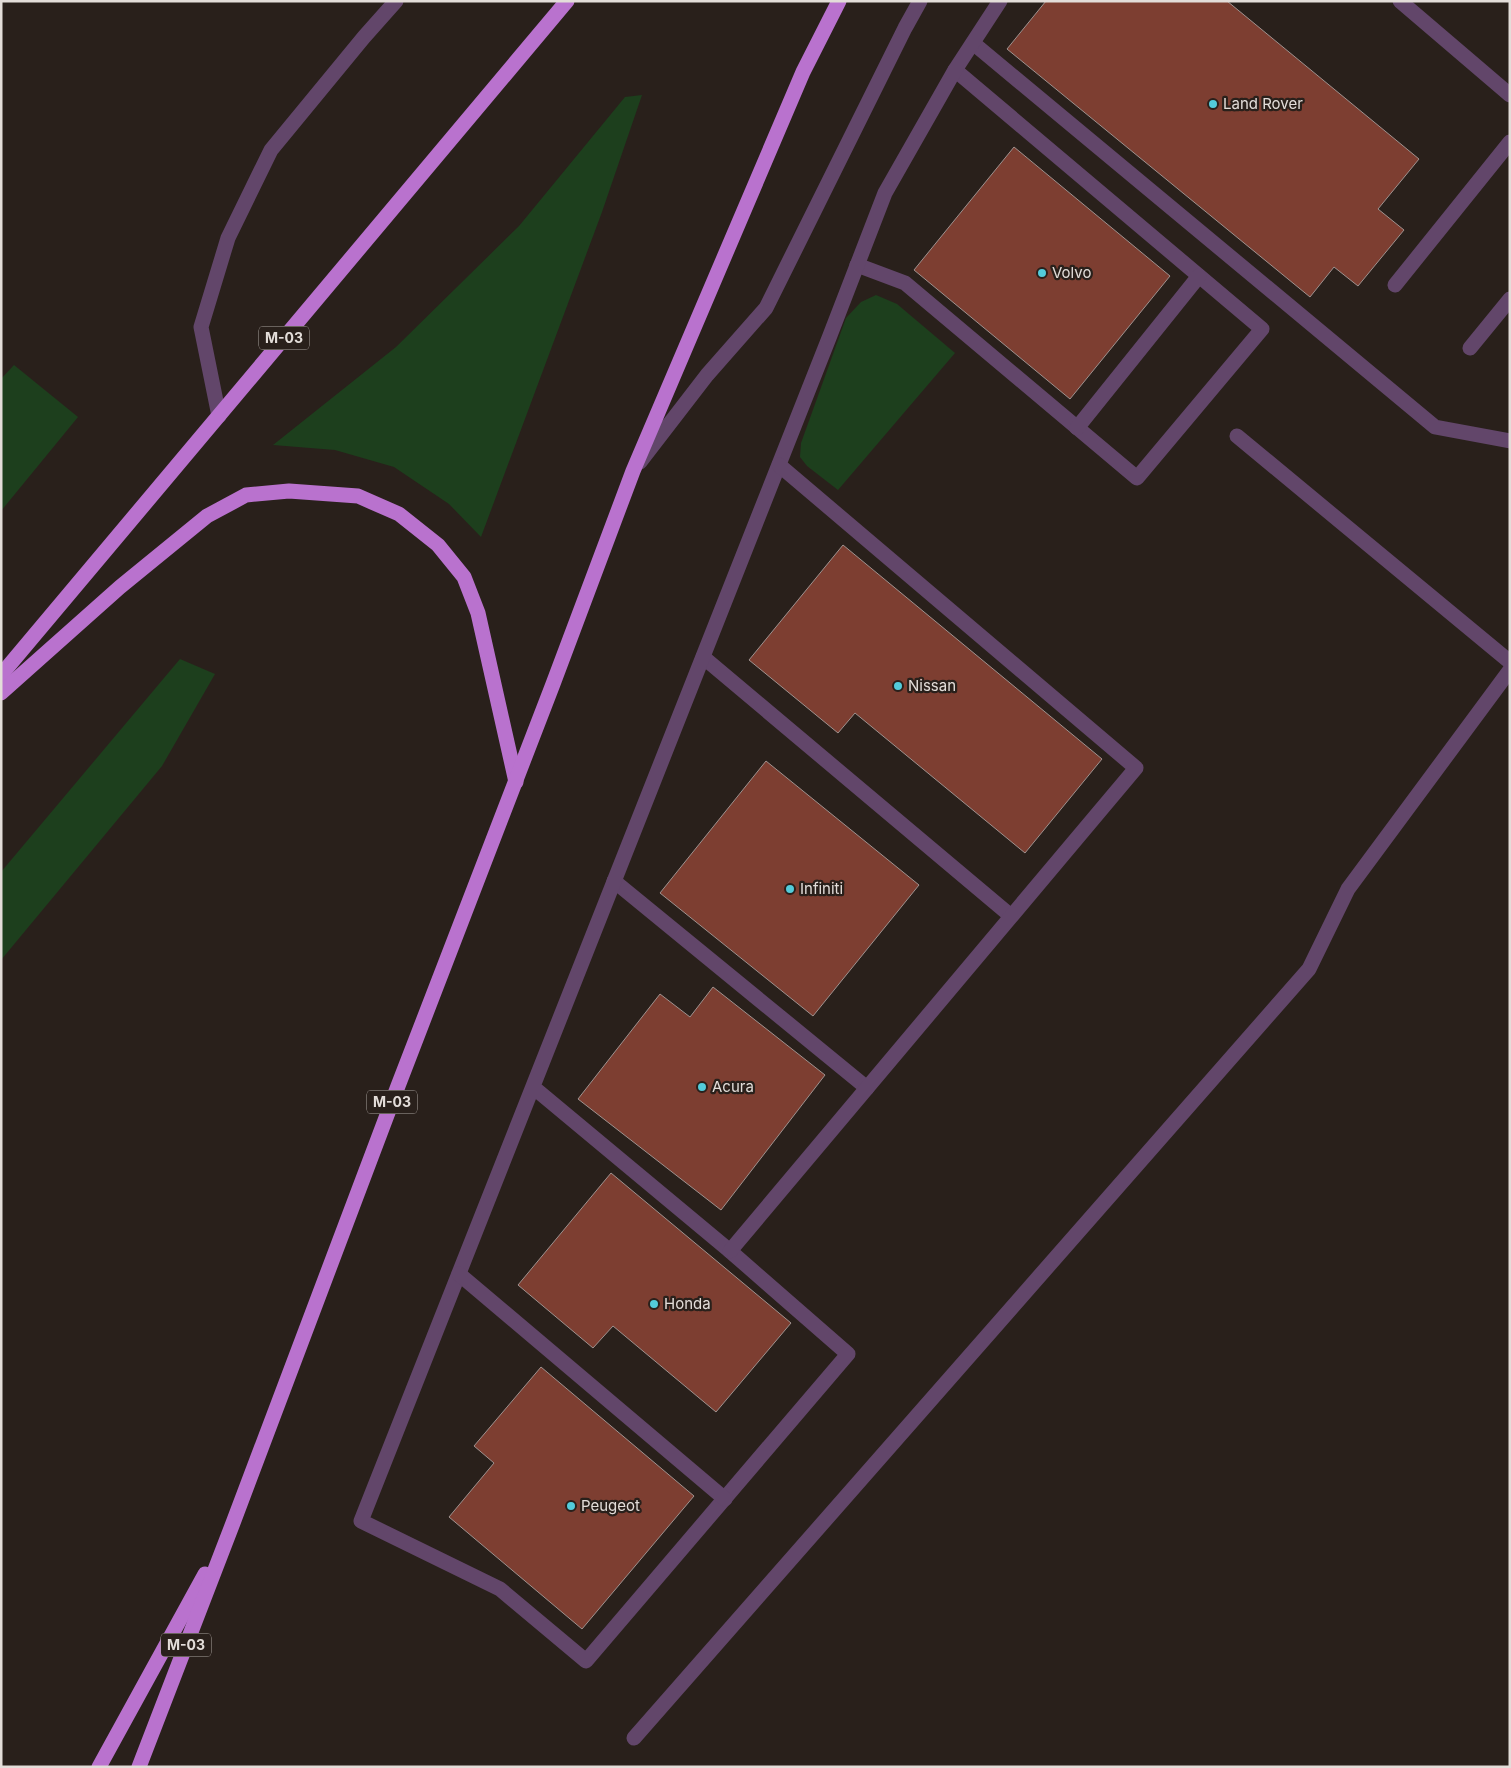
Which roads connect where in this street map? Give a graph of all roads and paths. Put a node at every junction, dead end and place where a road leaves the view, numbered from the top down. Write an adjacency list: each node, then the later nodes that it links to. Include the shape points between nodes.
1 (396, 1): 16 (lane, via 271,150 228,238 201,327)
2 (567, 1): 16 (highway, М-03)
3 (839, 1): 21 (highway, М-03, via 803,72)
4 (920, 1): 21 (lane, via 766,308 707,375)
5 (1000, 1): 7 (lane)
6 (1400, 1): 9 (lane)
7 (973, 43): 8 (lane); 19 (lane, via 1435,427)
8 (955, 70): 11 (lane, via 885,194); 12 (lane)
9 (1510, 95)
10 (1510, 142): 13 (lane)
11 (857, 265): 17 (lane, via 905,283); 20 (lane)
12 (1200, 276): 17 (lane); 17 (lane, via 1262,329 1137,478)
13 (1395, 285)
14 (1510, 299): 15 (lane)
15 (1470, 348)
16 (219, 416): 25 (highway, М-03)
17 (1078, 428)
18 (1237, 436): 23 (lane)
19 (1510, 441)
20 (779, 465): 22 (lane); 29 (lane, via 1136,768)
21 (633, 471): 27 (highway, М-03)
22 (703, 656): 28 (lane); 29 (lane)
23 (1510, 662)
24 (1510, 670): 36 (lane, via 1348,889 1309,968)
25 (1, 675)
26 (1, 693): 27 (highway, via 206,516 246,495 289,491 358,496 398,514 438,545 464,577 478,613)
27 (516, 782): 35 (highway, М-03, via 401,1076)
28 (614, 881): 30 (lane); 31 (lane)
29 (1011, 916): 31 (lane)
30 (533, 1087): 32 (lane); 33 (lane)
31 (867, 1088): 32 (lane)
32 (730, 1251): 34 (lane, via 848,1354)
33 (459, 1274): 34 (lane); 34 (lane, via 362,1521 500,1589 586,1661)
34 (725, 1499)
35 (233, 1523): 37 (highway); 38 (highway, М-03)
36 (634, 1738)
37 (99, 1767)
38 (139, 1767)

